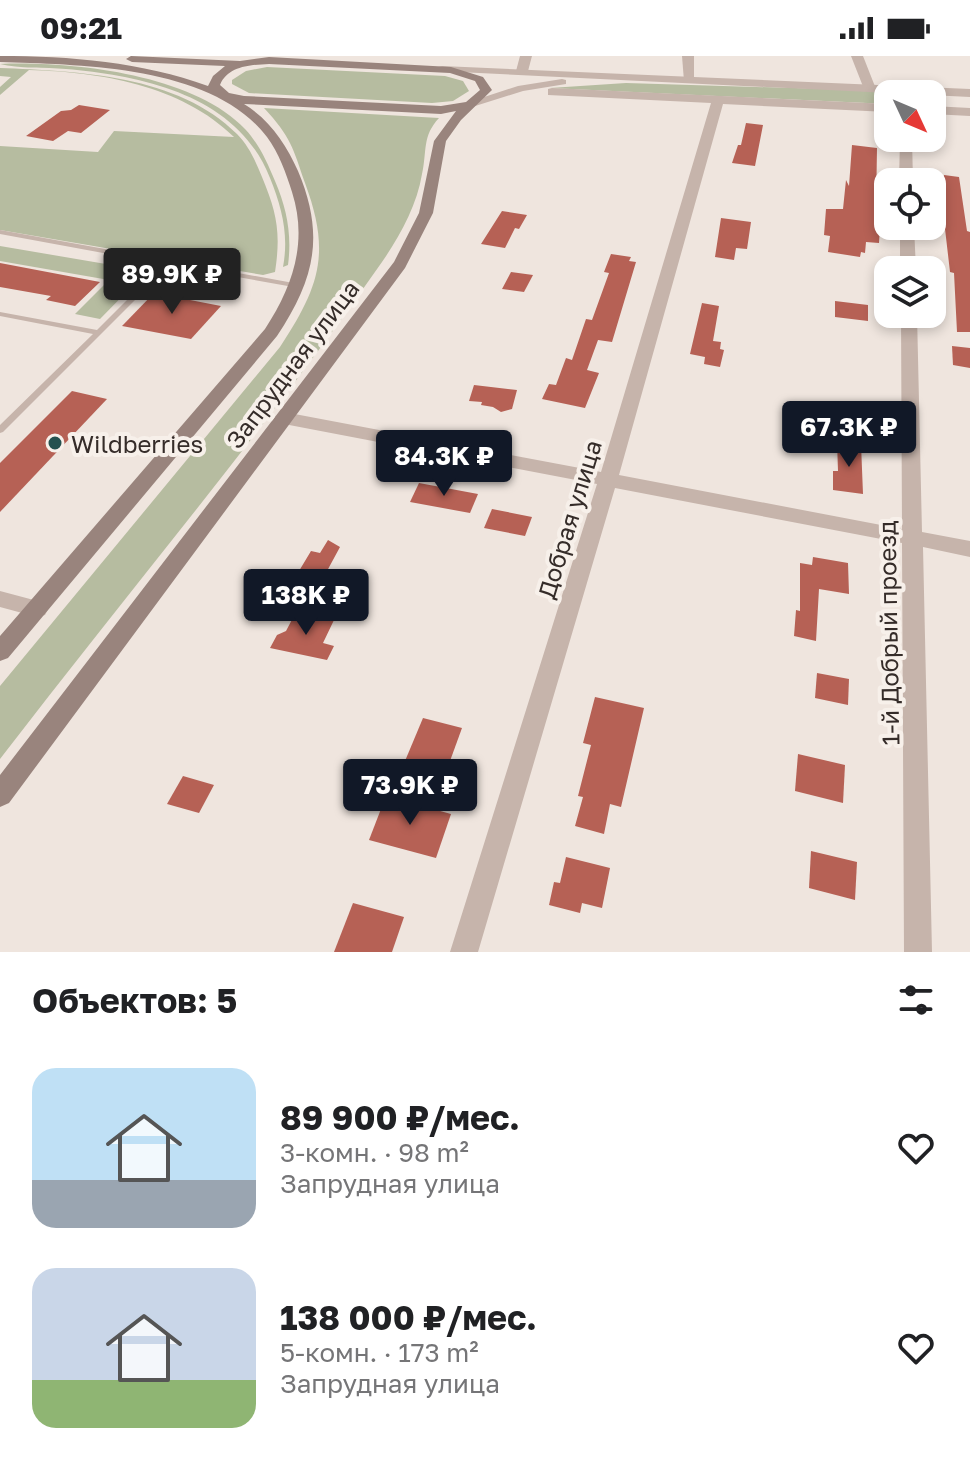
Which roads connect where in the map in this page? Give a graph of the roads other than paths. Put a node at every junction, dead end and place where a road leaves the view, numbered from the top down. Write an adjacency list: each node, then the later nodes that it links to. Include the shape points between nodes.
1 (526, 56): 9 (street)
2 (688, 56): 10 (street)
3 (857, 56): 11 (street)
4 (272, 58): 7 (main road); 8 (main road)
5 (0, 59): 6 (main road)
6 (32, 60): 7 (main road); 16 (main road, via 135,70)
7 (244, 64): 16 (main road, via 216,78 214,86)
8 (442, 69): 9 (street); 18 (main road, via 482,81 485,93)
9 (522, 71): 10 (street)
10 (690, 81): 11 (street); 18 (street, via 586,80 530,87)
11 (870, 89): 12 (street)
12 (874, 89)
13 (552, 92): 17 (street)
14 (946, 93): 15 (street)
15 (970, 93)
16 (222, 94): 18 (main road, via 244,100 426,110); 24 (main road, Запрудная улица, via 271,134 302,199 309,243)
17 (718, 100): 19 (street); 30 (street, Добрая улица)
18 (472, 103): 28 (main road, Запрудная улица, via 439,137 426,213 411,246)
19 (874, 107)
20 (946, 111): 21 (street)
21 (970, 112)
22 (0, 232): 23 (lane)
23 (168, 263): 24 (lane); 27 (lane)
24 (299, 286): 34 (main road, Запрудная улица, via 260,345)
25 (0, 314): 27 (lane)
26 (909, 328): 31 (street, 1-й Добрый проезд)
27 (99, 333): 29 (lane)
28 (284, 418): 30 (street); 36 (main road, Запрудная улица)
29 (0, 430)
30 (608, 480): 31 (street); 37 (street, Добрая улица)
31 (912, 538): 32 (street); 38 (street, 1-й Добрый проезд)
32 (970, 549)
33 (0, 599): 34 (street)
34 (37, 609): 35 (main road, Запрудная улица)
35 (0, 652)
36 (0, 795)
37 (464, 952)
38 (918, 952)

